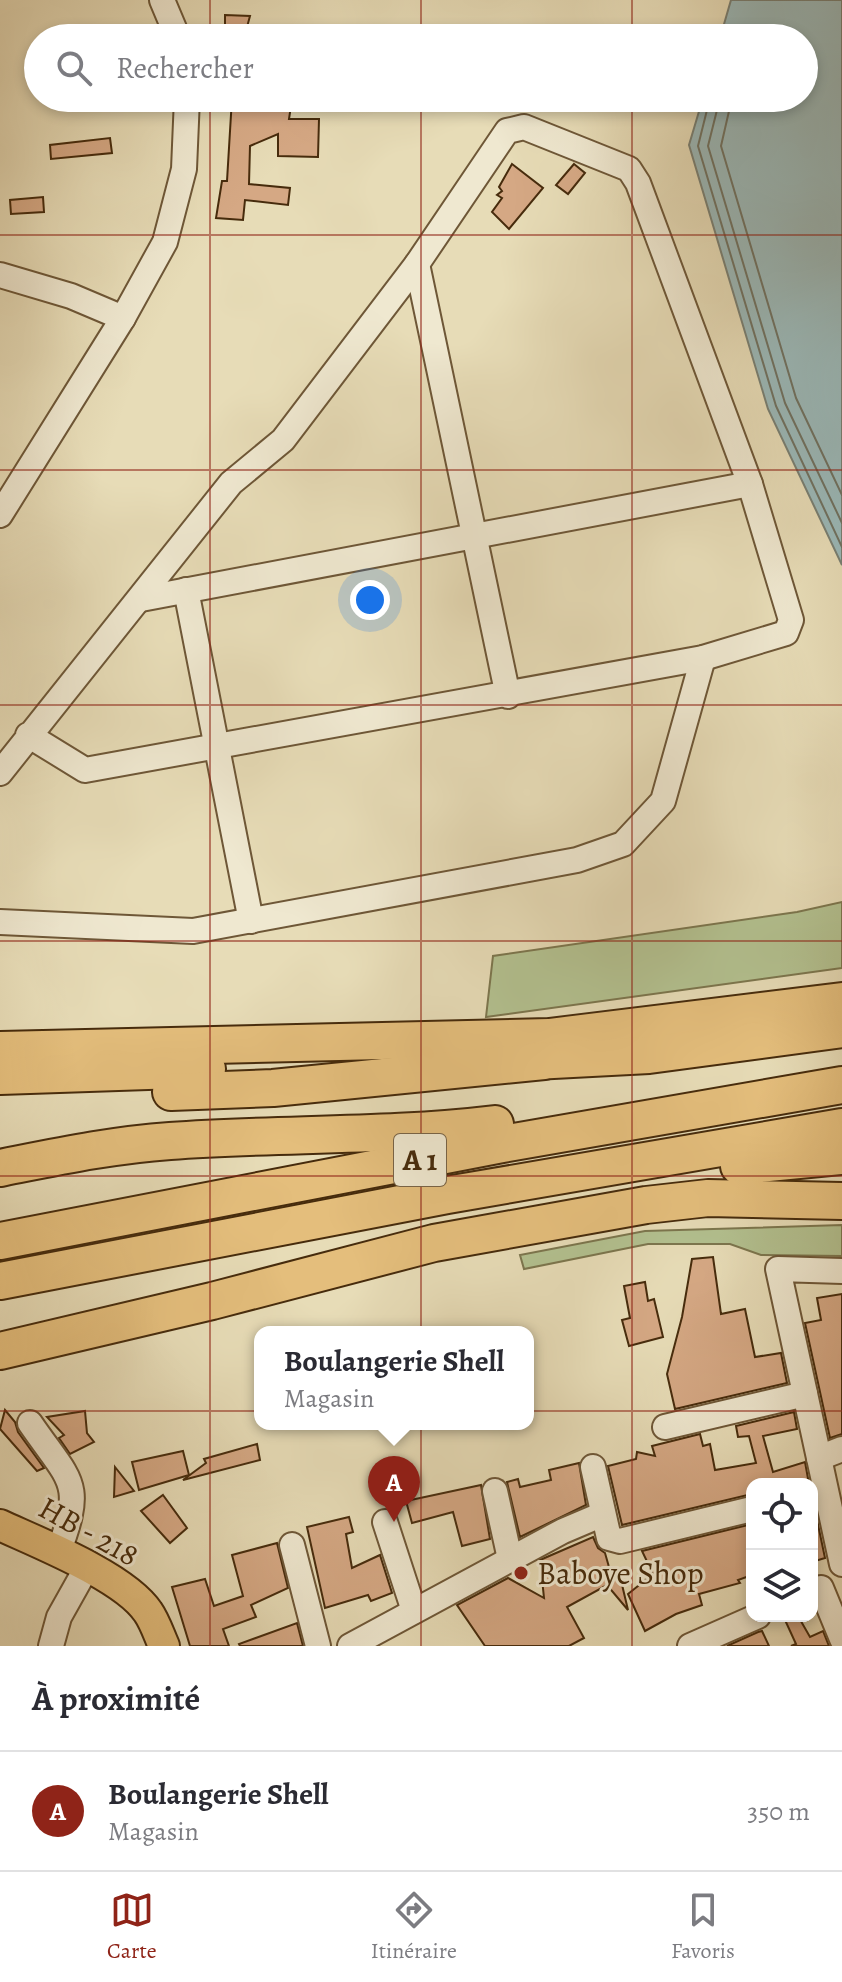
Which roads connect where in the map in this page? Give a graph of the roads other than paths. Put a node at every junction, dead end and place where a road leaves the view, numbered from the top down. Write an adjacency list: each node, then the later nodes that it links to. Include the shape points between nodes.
1 (162, 0): 2 (street)
2 (172, 24)
3 (186, 112): 6 (street, via 177,206 165,242)
4 (417, 264): 7 (street, via 507,131 515,127 629,169); 9 (street); 11 (street, via 283,440 231,483)
5 (0, 275): 6 (street)
6 (123, 318): 8 (street)
7 (750, 484): 9 (street); 12 (street, via 790,628)
8 (2, 507)
9 (474, 536): 10 (street); 13 (street)
10 (186, 590): 11 (street); 15 (street)
11 (141, 599): 14 (street)
12 (703, 658): 13 (street); 17 (street, via 663,801 623,844 577,860)
13 (508, 696): 15 (street)
14 (28, 735): 15 (street, via 85,770); 16 (street)
15 (217, 746): 17 (street)
16 (0, 773)
17 (251, 921): 18 (street, via 193,931)
18 (0, 922)
19 (842, 1001): 21 (highway)
20 (842, 1029): 21 (highway, via 649,1055)
21 (547, 1049): 22 (highway, via 273,1088); 22 (highway, via 134,1025)
22 (4, 1063)
23 (842, 1085): 26 (highway, via 473,1127 156,1142); 29 (highway, A 1)
24 (842, 1127): 27 (highway, A 1)
25 (842, 1156): 27 (highway)
26 (0, 1168)
27 (447, 1195): 31 (highway, A 1)
28 (842, 1201): 32 (highway, via 708,1198 646,1205 434,1243)
29 (0, 1241)
30 (842, 1271): 33 (street, via 778,1269)
31 (0, 1281)
32 (3, 1350)
33 (805, 1394): 35 (street); 36 (street)
34 (30, 1423): 45 (street, via 75,1495)
35 (665, 1427)
36 (831, 1454): 39 (street)
37 (593, 1467): 41 (street)
38 (495, 1491): 46 (street)
39 (819, 1492): 47 (street)
40 (746, 1510): 41 (street, via 620,1541 609,1538)
41 (603, 1514): 46 (street)
42 (385, 1522): 50 (street)
43 (1, 1526): 45 (main road, HB - 218)
44 (292, 1545): 55 (street)
45 (58, 1553): 48 (main road, HB - 218)
46 (510, 1559): 50 (street)
47 (842, 1564)
48 (87, 1567): 53 (street, via 59,1617); 54 (main road, HB - 218, via 136,1598)
49 (825, 1586): 52 (street)
50 (414, 1611): 56 (street)
51 (746, 1621): 57 (street)
52 (842, 1639)
53 (51, 1646)
54 (164, 1646)
55 (318, 1646)
56 (350, 1646)
57 (690, 1646)

